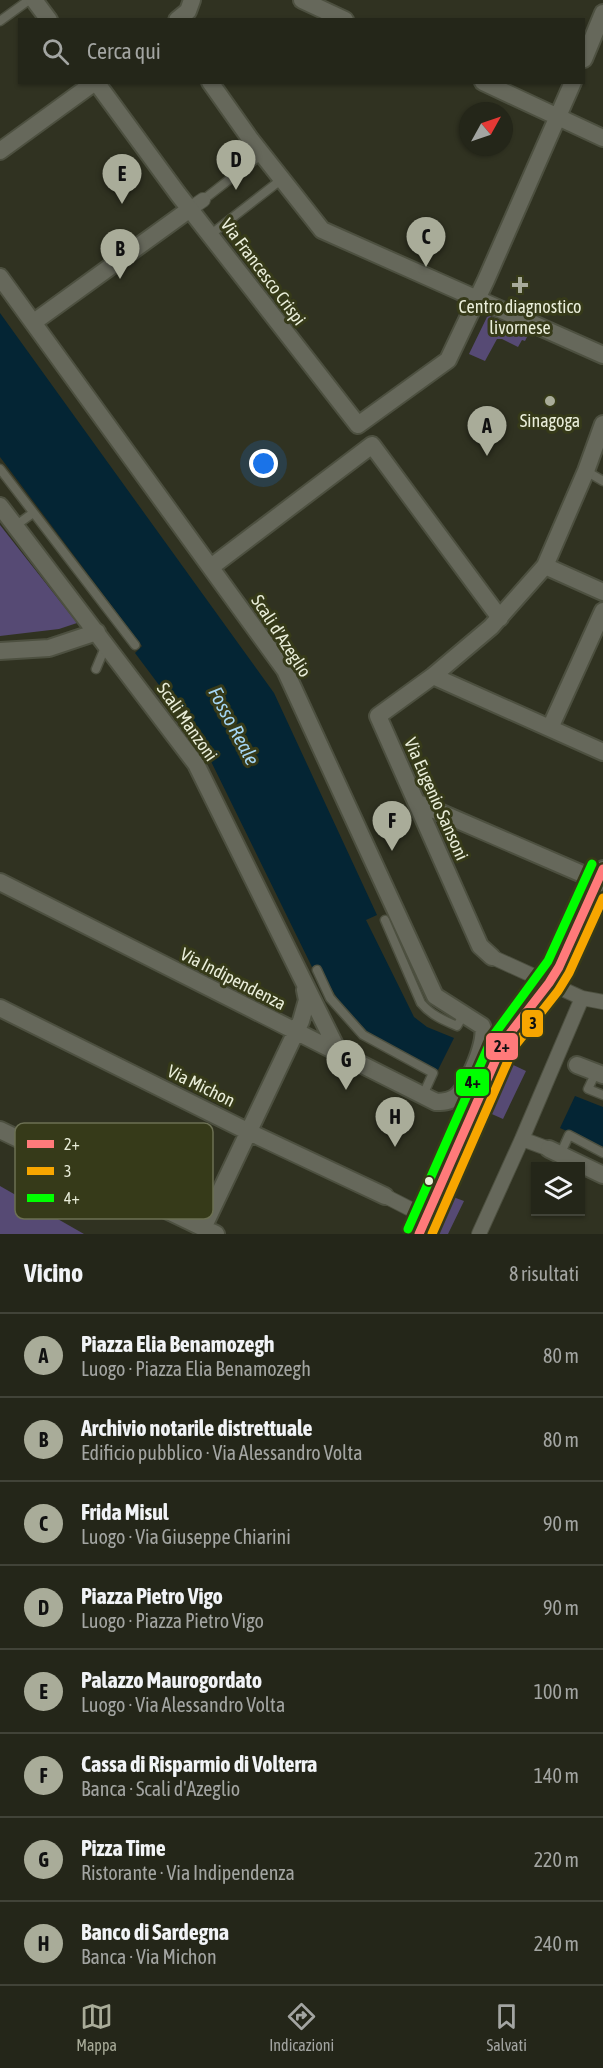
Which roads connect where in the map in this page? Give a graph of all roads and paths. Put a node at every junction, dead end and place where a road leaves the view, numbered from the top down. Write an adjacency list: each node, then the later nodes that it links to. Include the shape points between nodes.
1 (29, 0): 9 (lane)
2 (34, 0): 6 (street)
3 (192, 0): 7 (street, via 188,11)
4 (302, 0): 8 (street)
5 (603, 14): 10 (street)
6 (48, 18)
7 (179, 18)
8 (341, 18)
9 (0, 21)
10 (585, 57)
11 (92, 84): 18 (street)
12 (97, 84): 21 (street, Via Francesco Crispi)
13 (211, 84): 19 (street)
14 (487, 84): 16 (street)
15 (572, 84): 16 (street)
16 (558, 117): 17 (street); 24 (street)
17 (603, 138)
18 (0, 151)
19 (262, 154): 20 (street); 21 (lane)
20 (282, 179): 22 (lane); 24 (street, via 322,230)
21 (197, 205): 22 (street, Via Francesco Crispi); 25 (street)
22 (210, 235): 24 (street, Via Francesco Crispi, via 358,425 448,360)
23 (0, 277): 25 (street, Scali d'Azeglio)
24 (477, 299): 26 (street)
25 (34, 322): 35 (street, Scali d'Azeglio)
26 (603, 355)
27 (603, 424): 29 (street)
28 (0, 469): 32 (lane)
29 (586, 471): 30 (lane); 34 (street)
30 (603, 481)
31 (0, 506): 33 (street, Scali Manzoni)
32 (33, 513): 33 (lane); 40 (lane)
33 (15, 526): 39 (street, Scali Manzoni)
34 (545, 566): 36 (street); 38 (street)
35 (211, 567): 38 (street, via 372,445); 58 (street, Scali d'Azeglio, via 285,670 435,996)
36 (603, 592)
37 (603, 611): 44 (street)
38 (495, 622): 43 (street)
39 (102, 638): 41 (street, via 49,648); 42 (lane); 54 (street, Scali Manzoni, via 196,764)
40 (135, 645)
41 (0, 651)
42 (96, 669)
43 (433, 676): 44 (street); 46 (street, Via Eugenio Sansoni, via 378,716)
44 (549, 728): 45 (street)
45 (603, 752)
46 (416, 802): 48 (street); 51 (street, Via Eugenio Sansoni, via 480,946)
47 (603, 868): 53 (street)
48 (580, 873)
49 (0, 882): 59 (street, Via Indipendenza)
50 (386, 920): 58 (lane, via 426,1009 457,1026)
51 (492, 957): 53 (street)
52 (317, 970): 65 (lane, via 330,998 363,1035 433,1073)
53 (549, 983): 55 (street); 75 (street, via 509,1033)
54 (304, 985): 59 (street, Scali Manzoni, via 307,1000); 60 (street, Scali Manzoni)
55 (582, 998): 56 (street); 61 (street)
56 (603, 1002)
57 (0, 1008): 68 (street, Via Michon)
58 (464, 1014): 64 (street, Scali d'Azeglio, via 482,1026 483,1042)
59 (295, 1032): 60 (street, Via Indipendenza); 68 (street, Scali Manzoni)
60 (339, 1053): 65 (street, Via Indipendenza)
61 (557, 1056): 62 (street); 70 (street)
62 (577, 1065): 63 (street)
63 (600, 1074): 66 (lane, via 588,1089)
64 (457, 1094): 65 (street, Via Indipendenza, via 436,1102)
65 (423, 1095)
66 (603, 1095)
67 (0, 1130): 69 (street)
68 (247, 1131): 74 (street, Via Michon); 77 (street, Scali Manzoni)
69 (15, 1137)
70 (522, 1139): 71 (street); 79 (street)
71 (554, 1152): 72 (lane, via 569,1135); 73 (street)
72 (603, 1153)
73 (603, 1175)
74 (385, 1196): 75 (street)
75 (426, 1217): 78 (street)
76 (181, 1219): 77 (street)
77 (208, 1232)
78 (419, 1234)
79 (479, 1234)

